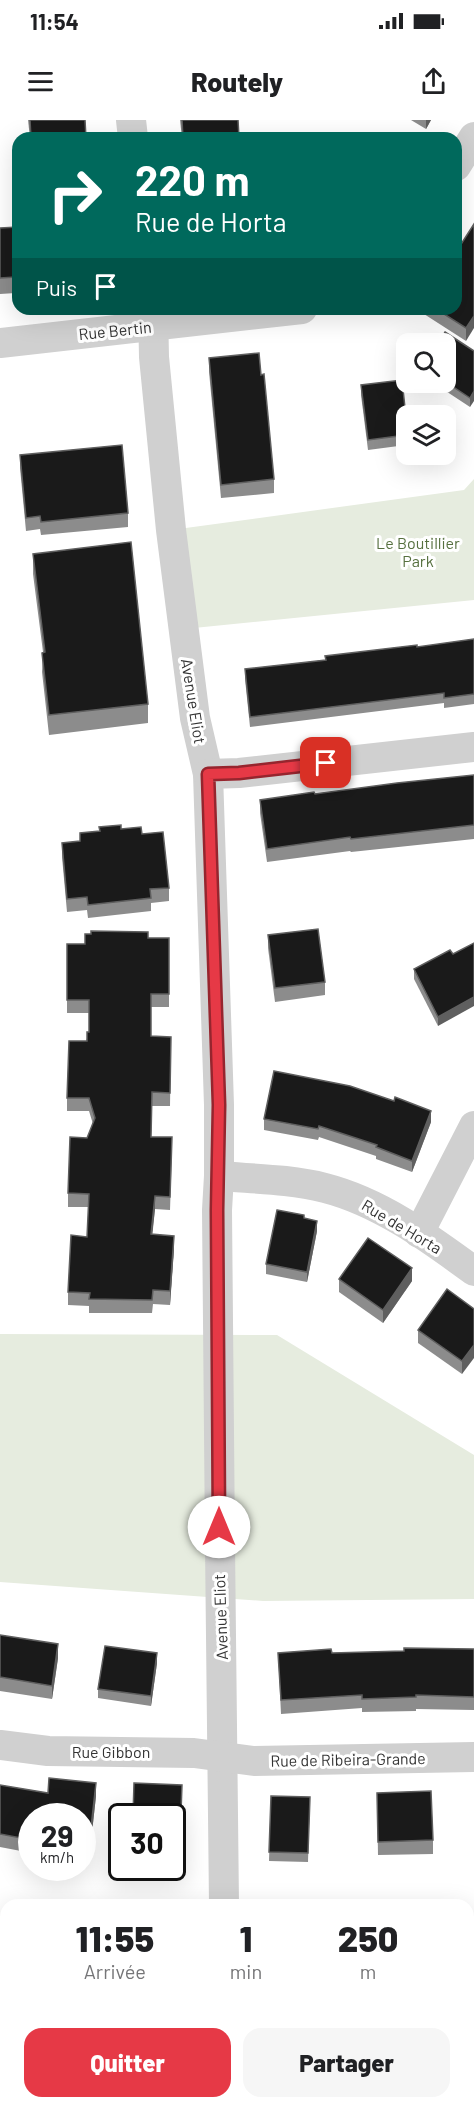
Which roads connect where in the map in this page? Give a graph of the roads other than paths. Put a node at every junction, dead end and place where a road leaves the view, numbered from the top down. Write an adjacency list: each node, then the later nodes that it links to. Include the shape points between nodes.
1 (474, 137): 2 (street)
2 (462, 156)
3 (203, 315): 4 (street, Rue Bertin)
4 (153, 318): 5 (street, Rue Bertin); 7 (street, Avenue Eliot, via 171,530 195,718)
5 (0, 343)
6 (474, 747): 7 (street)
7 (208, 774): 9 (street, Avenue Eliot)
8 (474, 1126): 10 (street)
9 (219, 1176): 10 (street, Rue de Horta, via 279,1179 326,1188 365,1201); 13 (street, Avenue Eliot)
10 (419, 1233): 11 (street, Rue de Horta)
11 (474, 1271)
12 (0, 1745): 13 (street, Rue Gibbon, via 48,1751 184,1752)
13 (223, 1757): 14 (street, Rue de Ribeira-Grande, via 254,1761); 15 (street, Avenue Eliot)
14 (474, 1757)
15 (224, 1899)

